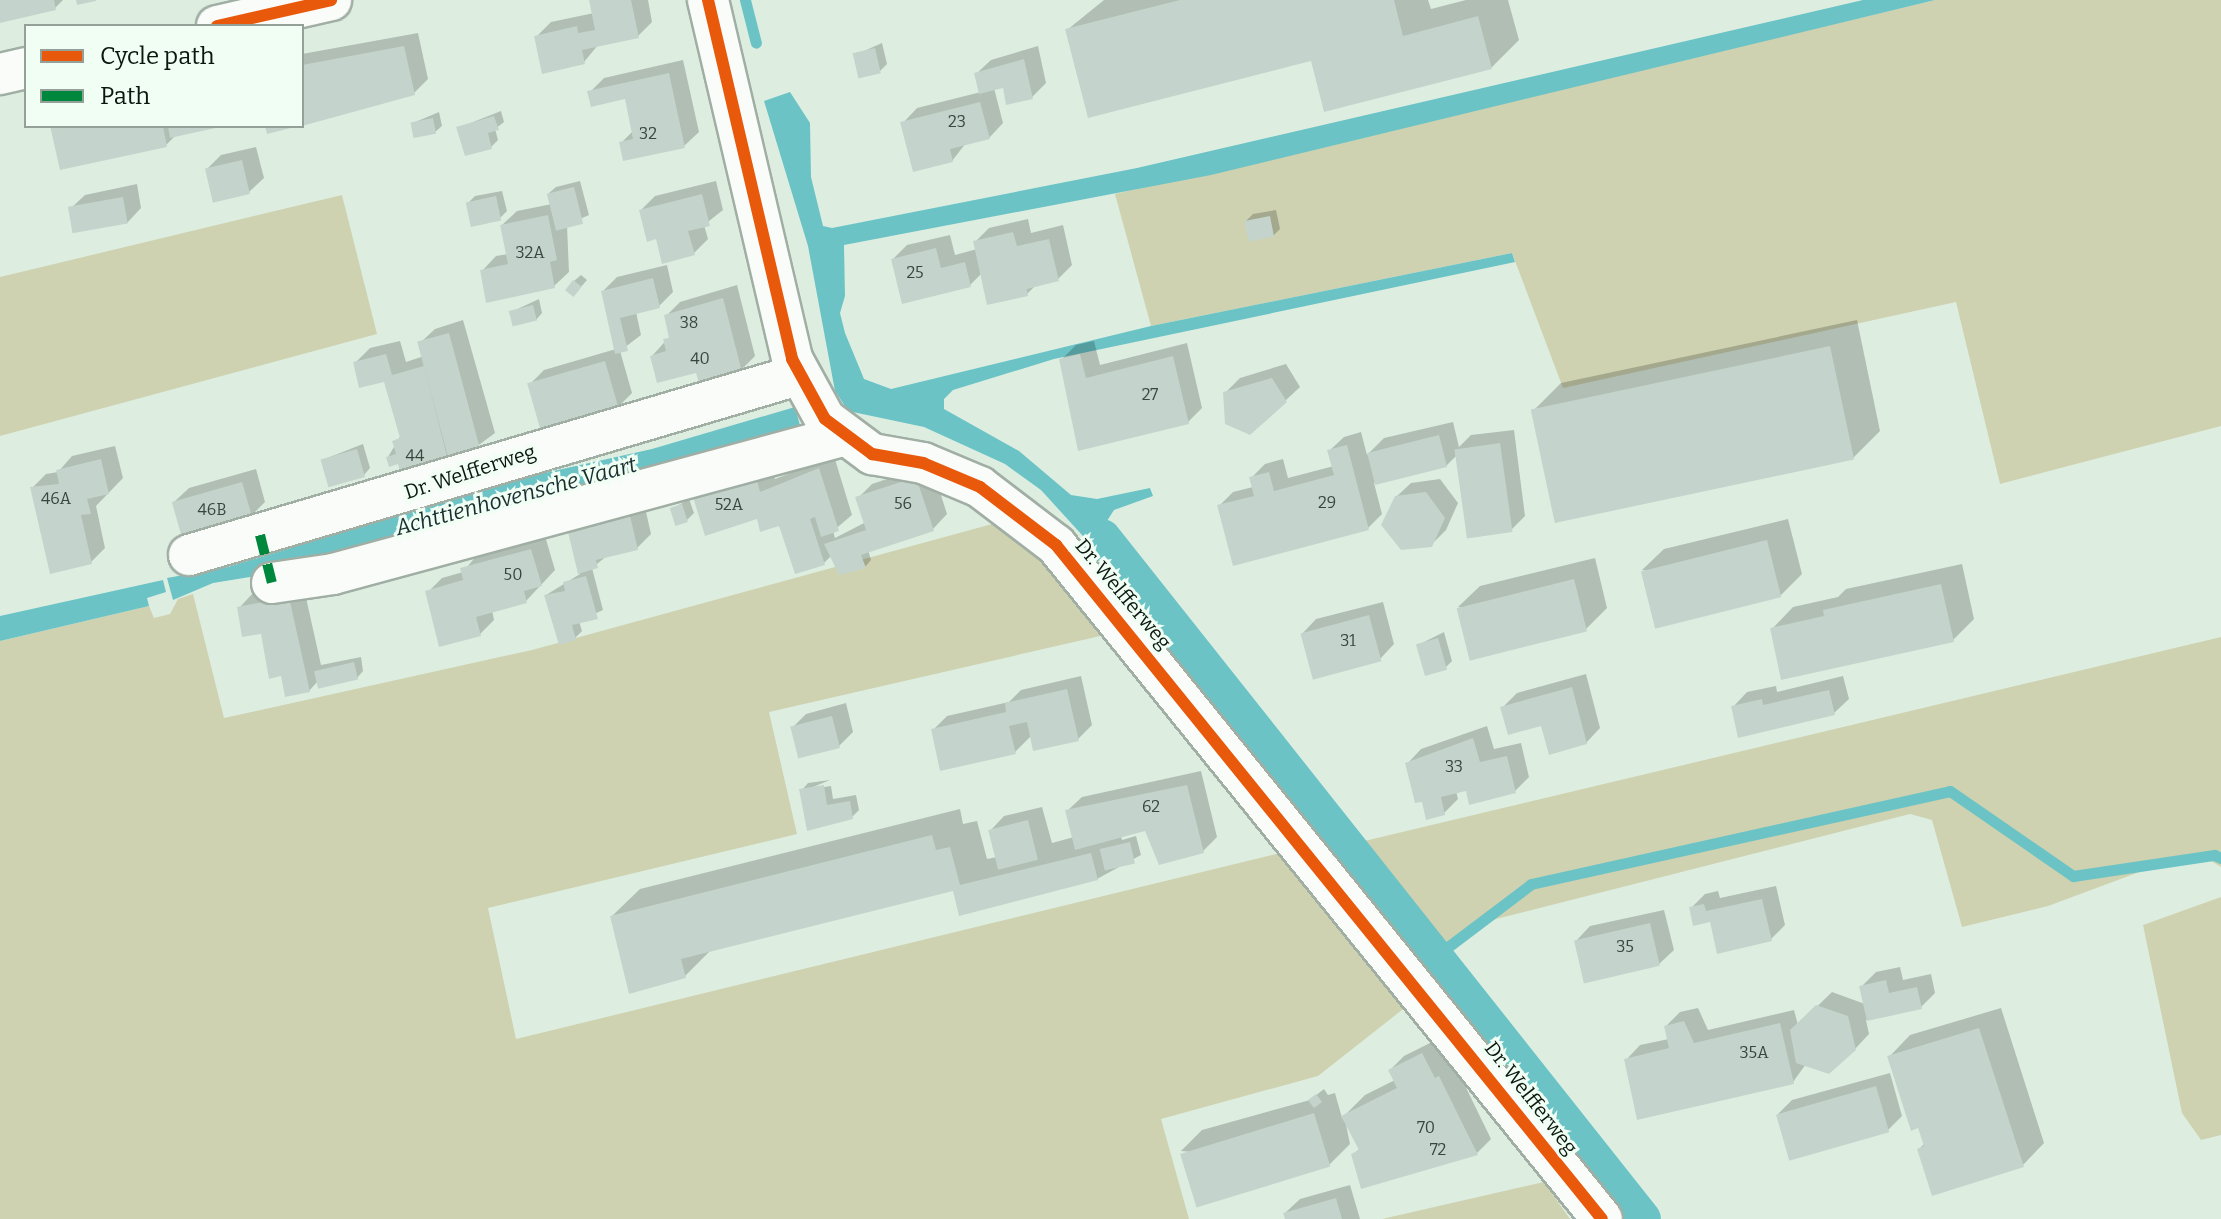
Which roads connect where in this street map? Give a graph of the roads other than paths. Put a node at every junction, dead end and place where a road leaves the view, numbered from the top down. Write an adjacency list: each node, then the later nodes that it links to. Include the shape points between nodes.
1 (209, 0): 4 (street)
2 (331, 0): 5 (street)
3 (708, 0): 8 (street, Dr. Welfferweg)
4 (215, 24)
5 (225, 24)
6 (24, 68): 7 (street)
7 (0, 74)
8 (800, 378): 9 (street, Dr. Welfferweg); 10 (street, Dr. Welfferweg)
9 (840, 434): 11 (street, via 333,574); 12 (street, Dr. Welfferweg, via 872,454 923,463 980,487 1056,545)
10 (189, 555)
11 (272, 583)
12 (1602, 1219)

